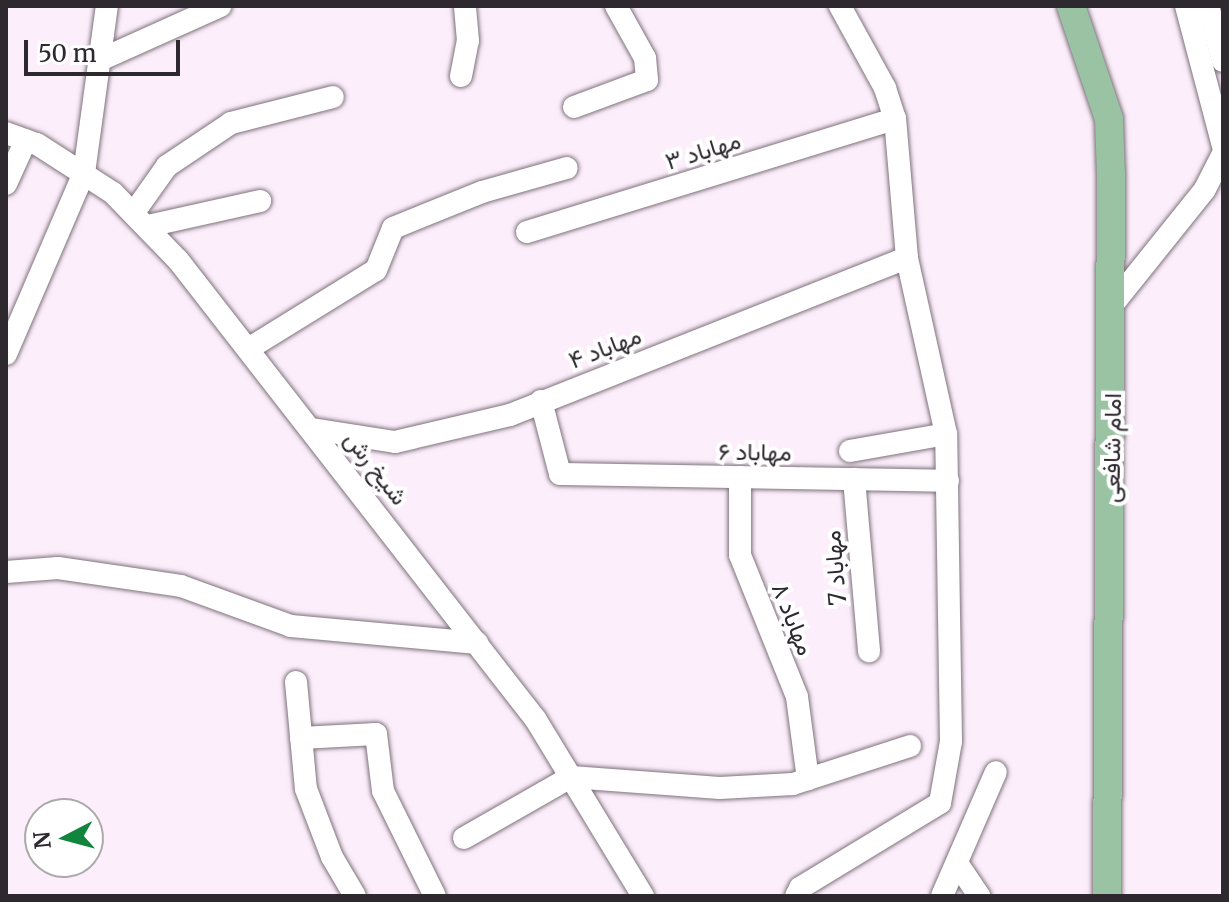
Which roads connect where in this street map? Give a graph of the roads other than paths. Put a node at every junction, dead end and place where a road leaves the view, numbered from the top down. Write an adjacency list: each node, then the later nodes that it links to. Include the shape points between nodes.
1 (107, 6): 9 (street)
2 (220, 6): 9 (street)
3 (465, 6): 11 (street, via 468,41)
4 (616, 6): 13 (street, via 645,58 647,80)
5 (840, 6): 14 (street, via 885,88)
6 (1071, 6): 25 (main road, امام شافعی, via 1109,119)
7 (1186, 6): 16 (street)
8 (1208, 6): 10 (street)
9 (100, 60): 19 (street)
10 (1223, 61)
11 (461, 76)
12 (333, 97): 22 (street, via 231,123 167,166)
13 (574, 107)
14 (895, 119): 23 (street, مهاباد ۳); 24 (street)
15 (16, 137): 19 (street, شیخ رش); 20 (street)
16 (1223, 146)
17 (1223, 154): 25 (street, via 1205,189)
18 (567, 168): 27 (street, via 482,192 393,228 376,270)
19 (84, 173): 22 (street, شیخ رش); 26 (street)
20 (6, 184)
21 (260, 201): 22 (street)
22 (142, 219): 27 (street, شیخ رش)
23 (527, 232)
24 (907, 258): 29 (street, مهاباد ۴); 31 (street)
25 (1113, 304): 53 (main road, امام شافعی)
26 (12, 324): 28 (street)
27 (248, 349): 30 (street, شیخ رش)
28 (6, 354)
29 (541, 401): 30 (street, مهاباد ۴, via 510,415 395,442); 33 (street, مهاباد ۶, via 560,474)
30 (312, 429): 37 (street, شیخ رش)
31 (946, 434): 32 (street); 35 (street)
32 (850, 451)
33 (740, 477): 34 (street, مهاباد ۶); 44 (street, مهاباد ۸, via 740,555 797,697)
34 (854, 479): 35 (street, مهاباد ۶); 38 (street, مهاباد 7)
35 (948, 481): 50 (street, via 951,741 940,803 800,888)
36 (6, 572): 37 (street, via 58,568 181,586 291,626)
37 (477, 643): 43 (street, شیخ رش, via 536,720)
38 (869, 651)
39 (296, 682): 40 (street)
40 (301, 738): 47 (street, via 306,789 332,857); 48 (street, via 376,734 383,791)
41 (910, 746): 44 (street)
42 (996, 772): 46 (street)
43 (571, 777): 44 (street, via 720,788); 45 (street); 49 (street, شیخ رش)
44 (808, 779)
45 (464, 838)
46 (957, 863): 51 (street); 52 (street)
47 (355, 896)
48 (435, 896)
49 (643, 896)
50 (796, 896)
51 (942, 896)
52 (979, 896)
53 (1107, 896)

